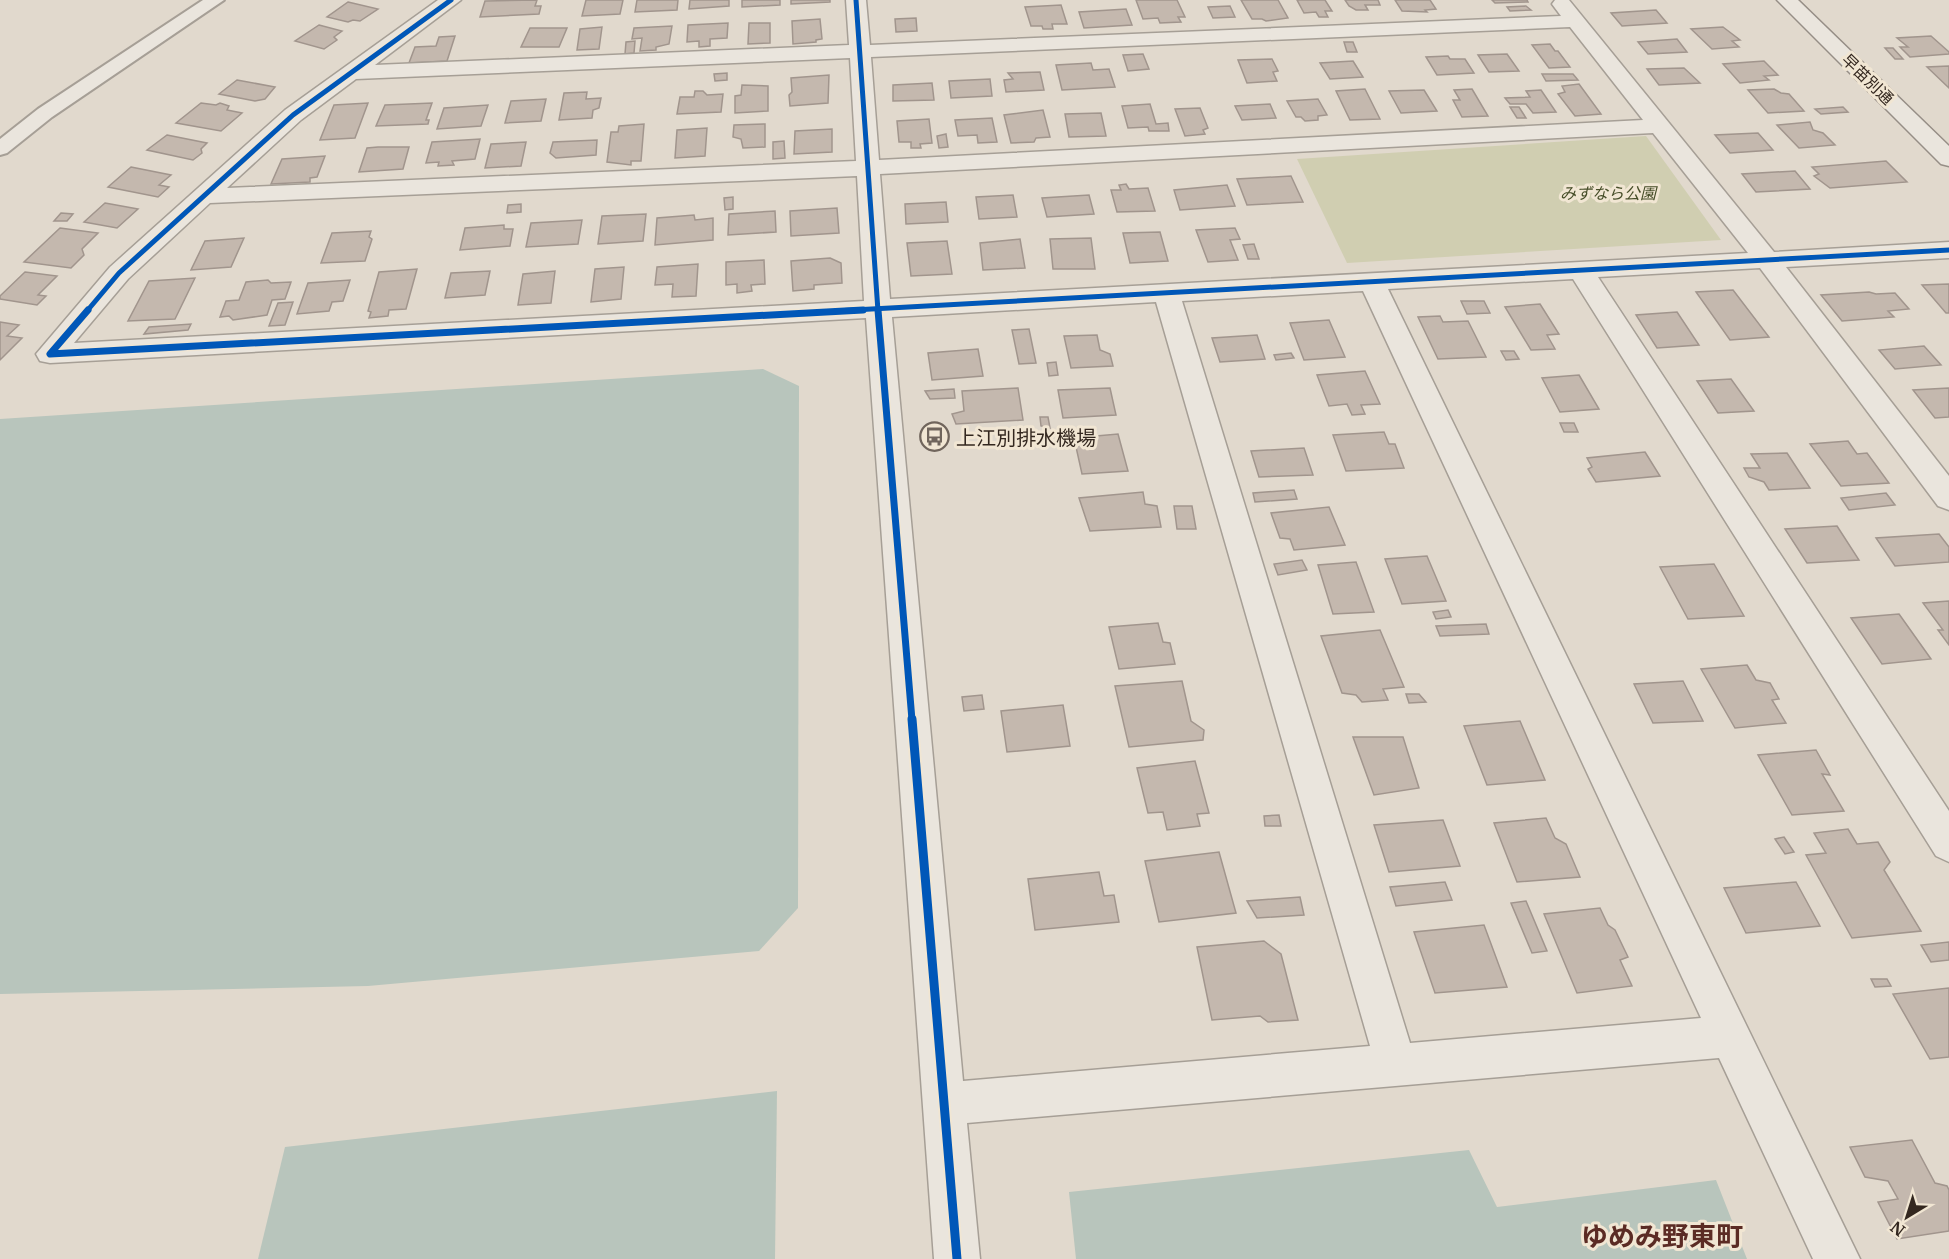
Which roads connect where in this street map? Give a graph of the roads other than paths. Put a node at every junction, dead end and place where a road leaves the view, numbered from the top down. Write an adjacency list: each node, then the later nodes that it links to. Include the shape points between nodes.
1 (215, 0): 10 (lane, via 45,113)
2 (451, 0): 8 (street)
3 (856, 0): 7 (street)
4 (1559, 0): 6 (street)
5 (1787, 0): 11 (street, 早苗別通)
6 (1576, 21): 7 (street); 9 (street)
7 (860, 53): 8 (street); 12 (street)
8 (349, 73): 13 (street, via 293,115)
9 (1660, 126): 12 (street); 15 (street)
10 (0, 149)
11 (1949, 159)
12 (868, 168): 13 (street); 19 (street)
13 (204, 196): 19 (street, via 119,273 50,354)
14 (1949, 250): 15 (street)
15 (1767, 260): 16 (street); 20 (street)
16 (1580, 270): 17 (street); 21 (street)
17 (1371, 281): 18 (street); 22 (street)
18 (1166, 292): 19 (street); 23 (street)
19 (878, 308): 24 (street)
20 (1949, 498)
21 (1949, 844)
22 (1729, 1036): 23 (street); 26 (street)
23 (1396, 1064): 24 (street)
24 (944, 1104): 25 (street)
25 (957, 1259)
26 (1837, 1259)

